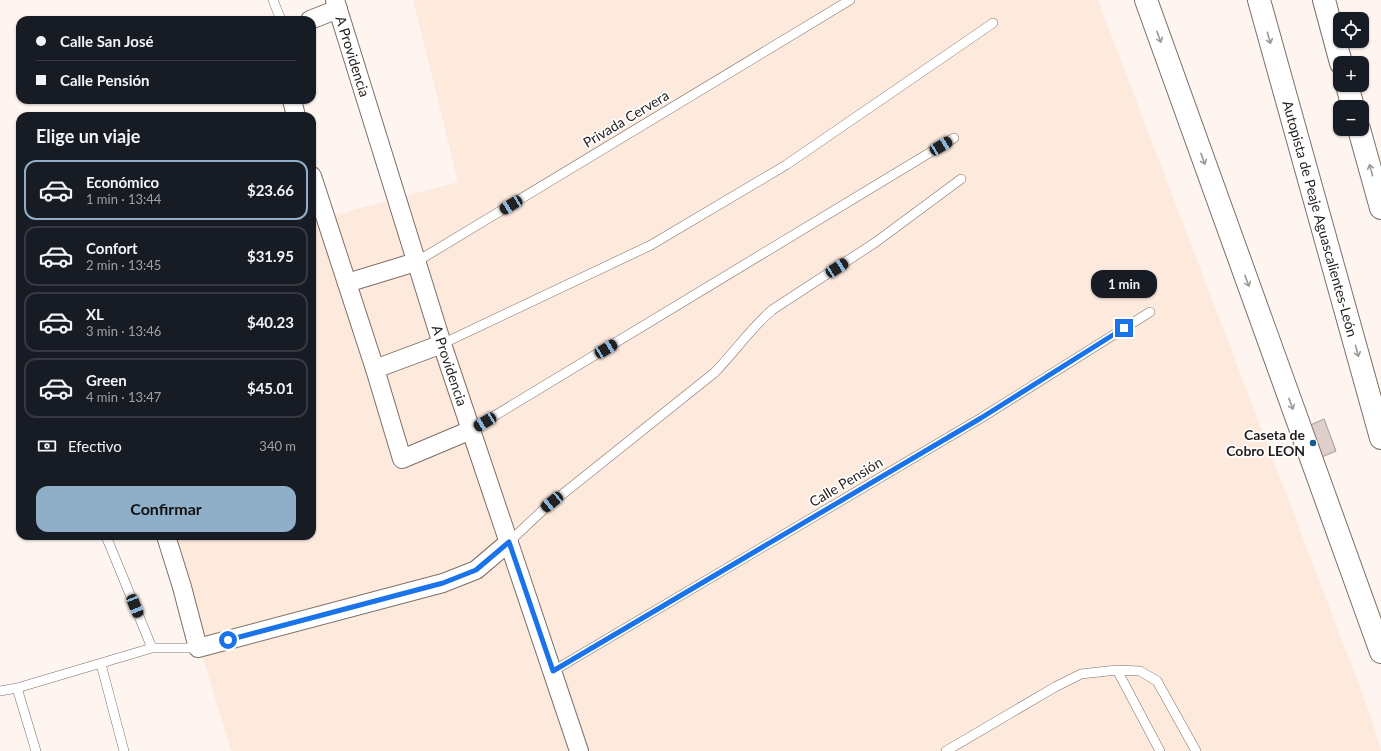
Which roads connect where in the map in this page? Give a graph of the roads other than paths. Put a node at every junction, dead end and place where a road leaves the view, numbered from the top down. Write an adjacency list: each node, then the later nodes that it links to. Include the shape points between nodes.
1 (273, 0): 7 (lane)
2 (850, 0): 16 (lane, Privada Cervera)
3 (1146, 0): 28 (highway, one-way to 28)
4 (1259, 0): 22 (highway, Autopista de Peaje Aguascalientes-León, one-way to 22)
5 (1324, 0): 10 (highway)
6 (336, 4): 8 (street); 16 (street, A Providencia)
7 (279, 16)
8 (316, 16)
9 (993, 23): 19 (lane, via 786,165 658,241)
10 (1339, 56)
11 (1361, 136): 15 (highway, one-way to 11)
12 (954, 138): 21 (lane)
13 (960, 179): 25 (lane, via 876,242 772,310 757,323 735,352 714,373 549,504)
14 (316, 188): 17 (street)
15 (1381, 208)
16 (416, 262): 17 (street); 19 (street, A Providencia)
17 (347, 283): 20 (street)
18 (1150, 312): 31 (lane, Calle Pensión, via 981,418)
19 (442, 344): 20 (street); 21 (street, A Providencia)
20 (375, 369): 21 (street, via 402,458)
21 (471, 430): 25 (street, A Providencia)
22 (1381, 438)
23 (108, 540): 26 (lane)
24 (167, 540): 27 (street)
25 (509, 542): 27 (street, via 476,570 443,583); 31 (street, A Providencia)
26 (152, 648): 27 (lane); 29 (lane)
27 (198, 648)
28 (1381, 652)
29 (101, 664): 32 (lane); 35 (lane)
30 (1117, 670): 37 (lane, via 1081,674); 38 (lane); 39 (lane, via 1140,671 1157,681)
31 (553, 671): 36 (street, A Providencia)
32 (17, 688): 33 (lane); 34 (lane)
33 (0, 691)
34 (36, 751)
35 (124, 751)
36 (579, 751)
37 (946, 751)
38 (1160, 751)
39 (1196, 751)

